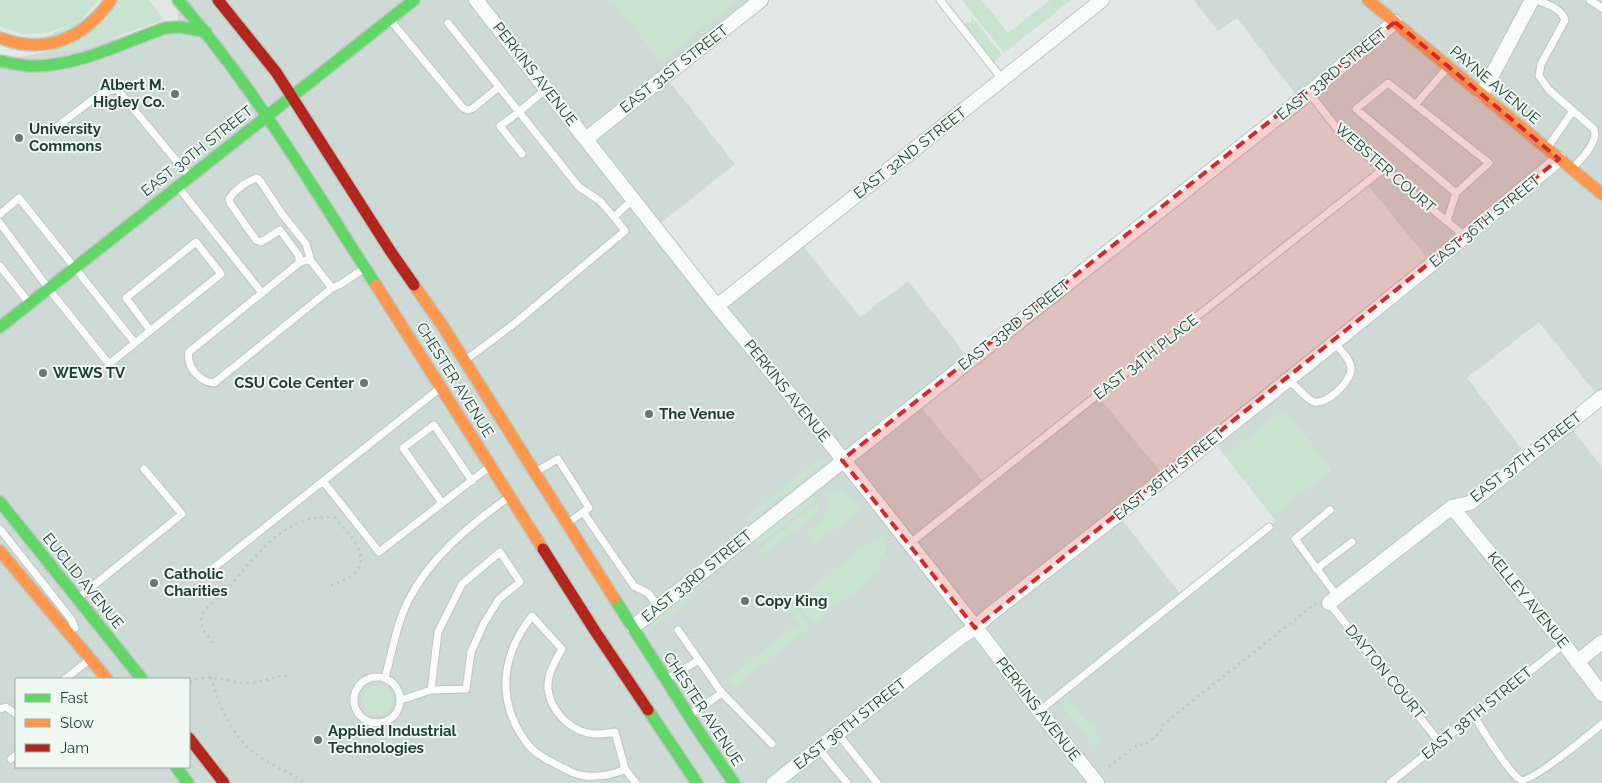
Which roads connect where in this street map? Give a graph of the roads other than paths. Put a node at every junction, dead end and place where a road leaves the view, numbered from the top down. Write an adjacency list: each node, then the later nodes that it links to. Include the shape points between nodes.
1 (111, 0): 18 (main road, via 96,21 66,39 36,46)
2 (178, 0): 17 (main road, CHESTER AVENUE)
3 (218, 0): 26 (main road, CHESTER AVENUE, via 276,72)
4 (414, 0): 14 (main road, EAST 30TH STREET)
5 (476, 0): 23 (street, PERKINS AVENUE)
6 (761, 0): 32 (street, EAST 31ST STREET)
7 (940, 0): 21 (lane)
8 (1102, 0): 21 (street, EAST 32ND STREET)
9 (1368, 0): 15 (main road, PAYNE AVENUE)
10 (1532, 0): 25 (street)
11 (1537, 0): 28 (lane, via 1557,9 1565,20 1541,64 1539,76)
12 (1590, 0): 13 (lane)
13 (1602, 8)
14 (390, 19): 22 (lane, via 463,108 473,108); 26 (main road, EAST 30TH STREET)
15 (1395, 22): 20 (main road, PAYNE AVENUE); 24 (street, EAST 33RD STREET)
16 (448, 23): 22 (lane)
17 (206, 32): 19 (main road, via 178,26 165,28 51,66); 30 (main road, CHESTER AVENUE)
18 (0, 38)
19 (0, 61)
20 (1448, 66): 25 (main road, PAYNE AVENUE); 27 (lane)
21 (1002, 79): 59 (street, EAST 32ND STREET)
22 (499, 87): 29 (lane)
23 (546, 89): 29 (lane); 32 (street, PERKINS AVENUE)
24 (1309, 93): 36 (lane, WEBSTER COURT, via 1343,136); 68 (street, EAST 33RD STREET)
25 (1482, 94): 33 (main road, PAYNE AVENUE)
26 (290, 97): 30 (main road, EAST 30TH STREET); 64 (main road, CHESTER AVENUE)
27 (1415, 105): 40 (lane, via 1489,163); 40 (lane, via 1388,83 1356,109)
28 (1572, 111): 33 (lane); 37 (lane, via 1594,129 1596,137)
29 (518, 112): 34 (lane, via 500,126); 45 (lane, via 579,187)
30 (265, 116): 38 (main road, EAST 30TH STREET); 54 (main road, CHESTER AVENUE)
31 (55, 128): 38 (lane, via 100,94 117,89)
32 (586, 139): 42 (street, PERKINS AVENUE)
33 (1547, 149): 35 (main road, PAYNE AVENUE)
34 (522, 154)
35 (1560, 160): 37 (main road, PAYNE AVENUE); 49 (street, EAST 36TH STREET)
36 (1382, 170): 46 (lane, WEBSTER COURT); 85 (lane, EAST 34TH PLACE)
37 (1572, 170): 41 (main road, PAYNE AVENUE)
38 (189, 176): 39 (main road, EAST 30TH STREET)
39 (177, 186): 53 (main road, EAST 30TH STREET); 57 (lane)
40 (1456, 193): 46 (lane)
41 (1602, 194)
42 (633, 199): 45 (lane); 59 (street, PERKINS AVENUE)
43 (0, 214): 53 (lane, via 19,198)
44 (282, 214): 48 (lane); 48 (lane, via 257,178 229,199 256,240 265,240); 50 (lane, via 306,244)
45 (614, 217): 64 (lane, via 625,230 515,323)
46 (1447, 222): 49 (lane, WEBSTER COURT)
47 (0, 223): 55 (lane)
48 (280, 230): 51 (lane, via 299,256)
49 (1466, 237): 62 (street, EAST 36TH STREET)
50 (311, 261): 51 (lane); 56 (lane)
51 (299, 263): 57 (lane)
52 (0, 266): 58 (lane)
53 (75, 267): 55 (main road, EAST 30TH STREET); 63 (lane)
54 (365, 268): 56 (lane); 66 (main road, CHESTER AVENUE)
55 (48, 288): 58 (main road, EAST 30TH STREET); 63 (lane, via 109,364)
56 (332, 288): 57 (lane, via 214,382 206,382 191,366 189,352)
57 (262, 293)
58 (29, 304): 60 (main road, EAST 30TH STREET)
59 (717, 306): 68 (street, PERKINS AVENUE)
60 (0, 327)
61 (150, 330): 61 (lane, via 126,298 196,242 221,274); 63 (lane)
62 (1334, 342): 65 (street, EAST 36TH STREET); 65 (lane, via 1349,361 1351,370 1329,398 1312,402)
63 (135, 343)
64 (464, 361): 71 (main road, CHESTER AVENUE)
65 (1288, 379): 94 (street, EAST 36TH STREET)
66 (442, 387): 69 (main road, CHESTER AVENUE); 72 (lane)
67 (1602, 397): 77 (street, EAST 37TH STREET, via 1470,503)
68 (842, 460): 85 (street, PERKINS AVENUE); 92 (street, EAST 33RD STREET)
69 (491, 466): 73 (lane); 74 (main road, CHESTER AVENUE)
70 (144, 469): 90 (lane, via 182,514)
71 (535, 473): 79 (lane, via 558,459 589,508); 80 (main road, CHESTER AVENUE)
72 (323, 481): 76 (lane, via 380,552); 89 (lane)
73 (472, 481): 76 (lane); 76 (lane, via 434,425 403,448)
74 (510, 496): 105 (lane, via 479,518 443,552 421,579 399,624); 128 (main road, CHESTER AVENUE)
75 (0, 502): 86 (main road, EUCLID AVENUE)
76 (442, 503)
77 (1452, 507): 91 (street, EAST 37TH STREET); 97 (street, KELLEY AVENUE)
78 (1330, 510): 88 (lane, DAYTON COURT, via 1295,538)
79 (583, 512): 80 (lane); 92 (lane, via 634,586 648,593)
80 (567, 523): 93 (main road, CHESTER AVENUE)
81 (1269, 527): 112 (lane)
82 (0, 529): 98 (lane, via 71,619)
83 (12, 529): 86 (lane)
84 (1352, 542): 88 (lane)
85 (910, 544): 94 (street, PERKINS AVENUE)
86 (36, 547): 90 (main road, EUCLID AVENUE)
87 (0, 550): 98 (main road)
88 (1316, 569): 91 (lane, DAYTON COURT)
89 (211, 570)
90 (78, 598): 104 (main road, EUCLID AVENUE)
91 (1327, 601): 119 (lane, DAYTON COURT)
92 (659, 607): 93 (street, EAST 33RD STREET)
93 (633, 627): 106 (main road, CHESTER AVENUE)
94 (975, 628): 112 (street, PERKINS AVENUE); 117 (street, EAST 36TH STREET)
95 (678, 630): 100 (lane)
96 (1602, 642): 101 (street)
97 (1564, 644): 101 (street, KELLEY AVENUE); 115 (lane, EAST 38TH STREET)
98 (83, 649): 99 (main road)
99 (91, 659): 102 (lane); 103 (main road)
100 (699, 660): 106 (lane); 108 (lane)
101 (1578, 662): 109 (street, KELLEY AVENUE)
102 (66, 678)
103 (106, 678)
104 (141, 678)
105 (385, 678): 110 (lane, via 398,689); 110 (lane, via 368,678 359,684 354,694 354,706 360,716 380,724 391,720)
106 (666, 680): 114 (main road, CHESTER AVENUE)
107 (431, 690): 107 (lane, via 438,632 462,584 500,552 520,582 499,599 484,622 471,652 466,690); 110 (lane)
108 (722, 693): 114 (lane); 120 (lane)
109 (1602, 694)
110 (401, 700)
111 (0, 709): 113 (lane, via 6,707)
112 (1038, 711): 132 (street, PERKINS AVENUE)
113 (15, 713)
114 (688, 715): 129 (main road, CHESTER AVENUE)
115 (1474, 716): 116 (lane, via 1510,771 1522,780 1543,769); 119 (lane, EAST 38TH STREET)
116 (1602, 724)
117 (838, 734): 121 (street, EAST 36TH STREET); 131 (lane)
118 (190, 739): 126 (main road)
119 (1440, 743): 133 (lane, EAST 38TH STREET)
120 (772, 744)
121 (819, 749): 124 (street, EAST 36TH STREET); 130 (lane)
122 (177, 768): 125 (main road)
123 (625, 769): 123 (lane, via 615,732 579,731 557,713 548,689 550,672 562,649 532,616 517,638 505,673 510,714 519,731 529,747 543,758 579,775 604,775); 127 (lane)
124 (779, 782)
125 (188, 783)
126 (224, 783)
127 (636, 783)
128 (697, 783)
129 (734, 783)
130 (847, 783)
131 (877, 783)
132 (1097, 783)
133 (1390, 783)

